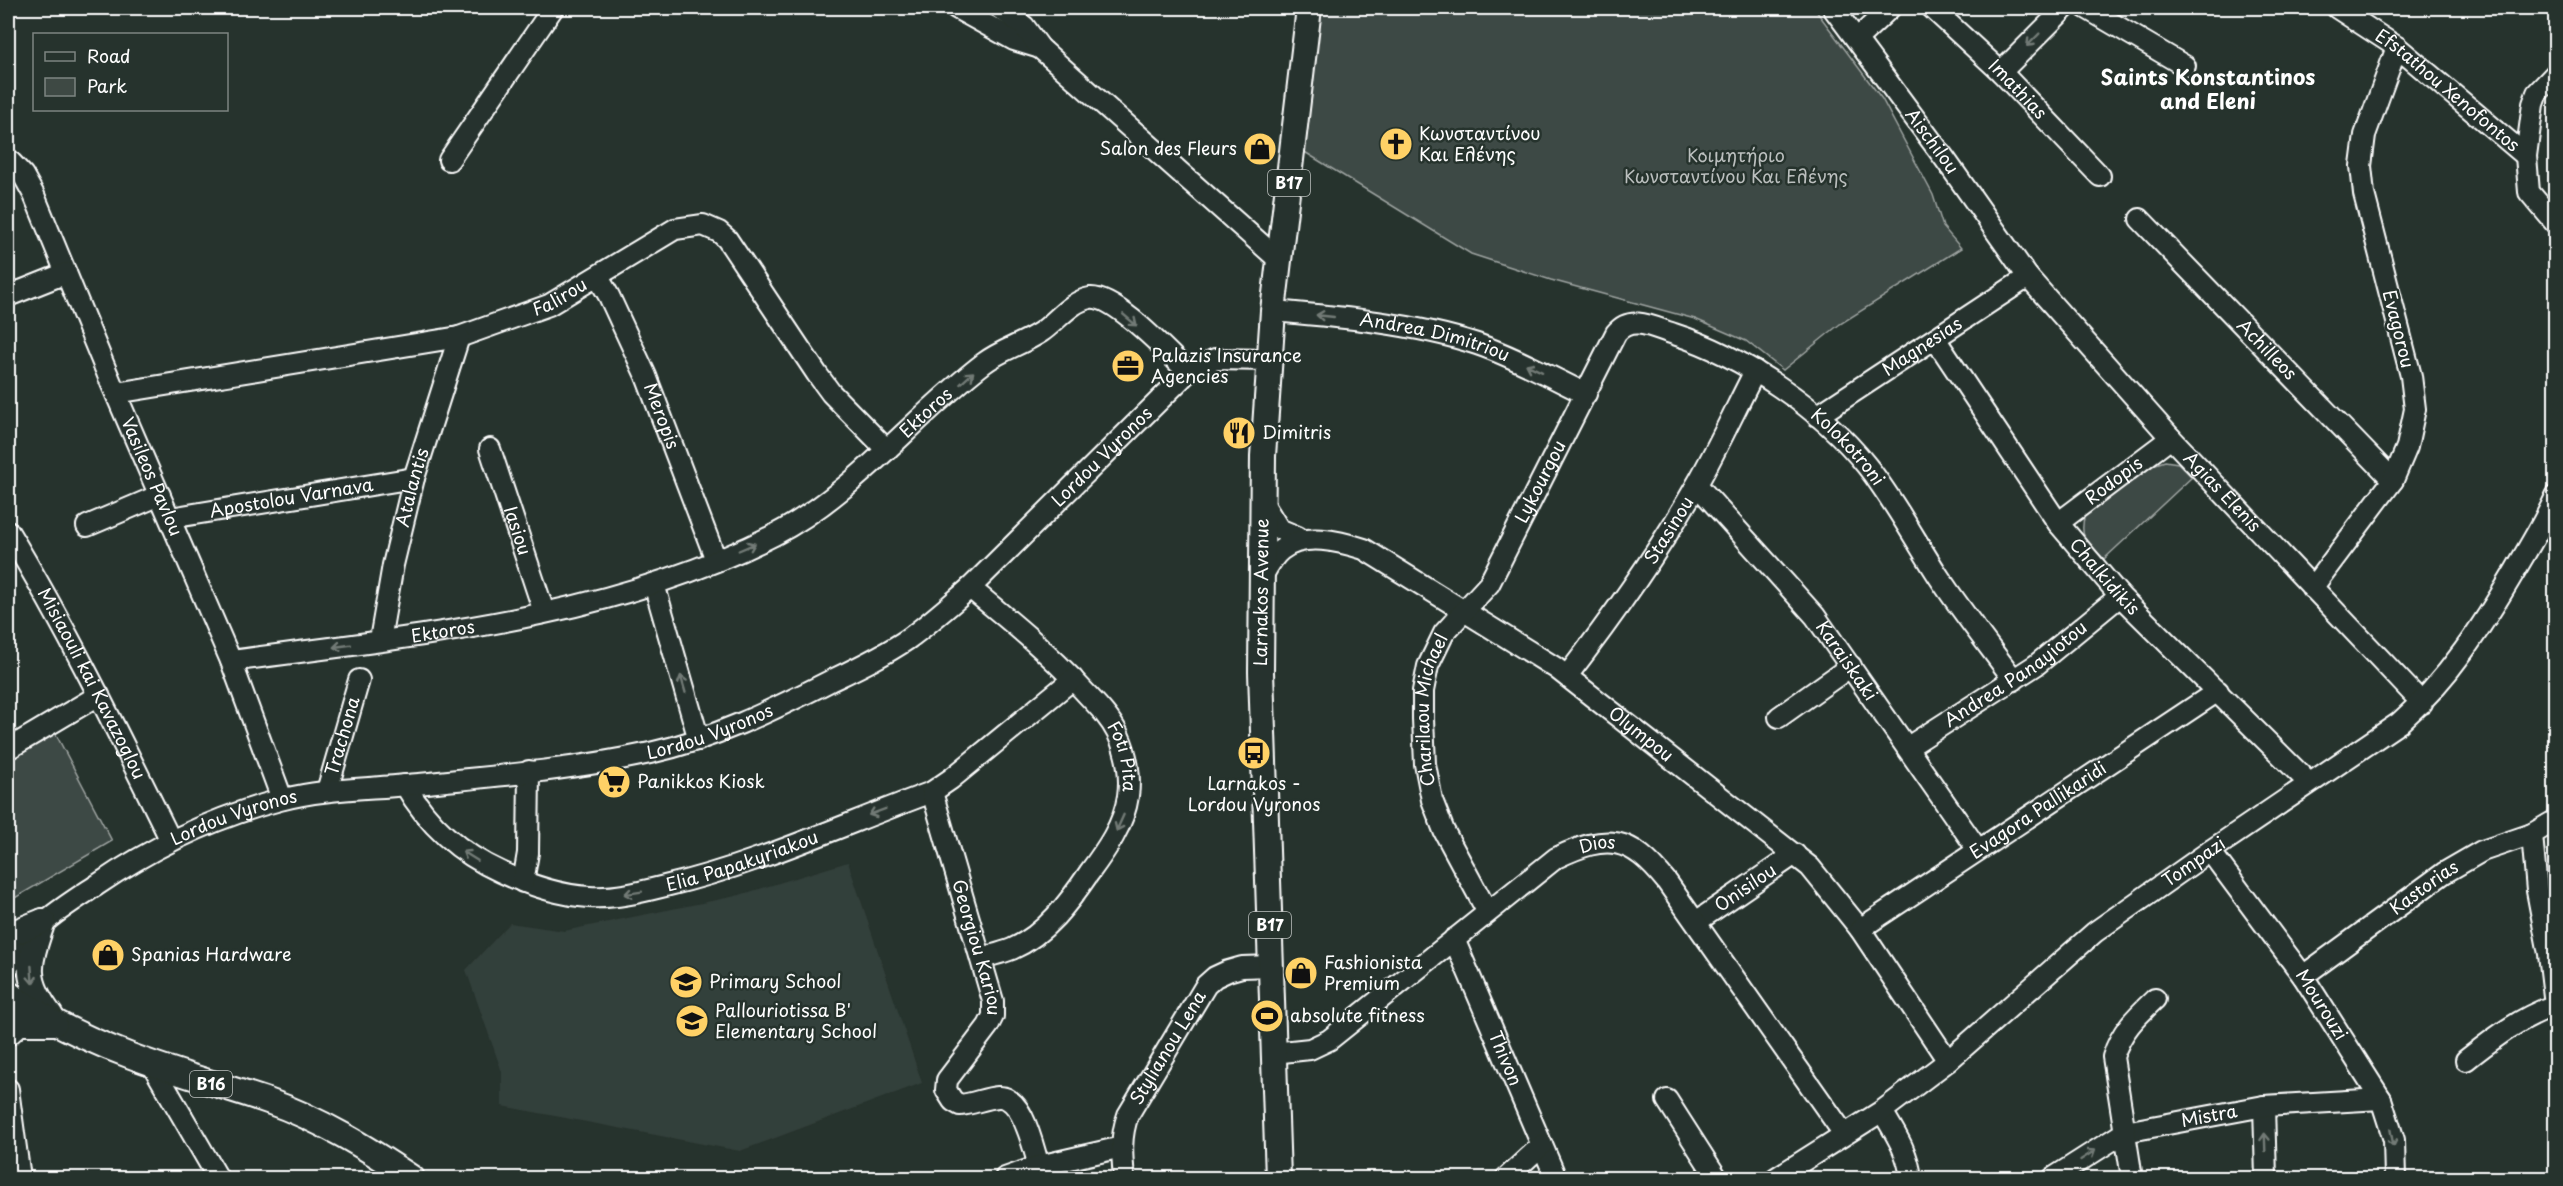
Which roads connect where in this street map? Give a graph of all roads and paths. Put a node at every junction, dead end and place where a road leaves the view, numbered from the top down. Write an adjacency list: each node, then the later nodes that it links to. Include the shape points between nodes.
1 (553, 8): 18 (street)
2 (957, 8): 10 (street)
3 (1309, 8): 22 (main road, Larnakos Avenue / B17)
4 (1833, 8): 11 (street, Aischilou)
5 (1890, 8): 11 (street)
6 (1932, 8): 14 (street, Imathias)
7 (2065, 8): 14 (street, one-way to 14)
8 (2086, 8): 13 (street)
9 (2338, 8): 12 (street, Efstathou Xenofontos)
10 (995, 13): 22 (street, via 1014,40 1040,48)
11 (1857, 39): 25 (street, Aischilou)
12 (2397, 47): 16 (street, Efstathou Xenofontos); 41 (street, Evagorou, via 2365,135 2361,166 2364,194 2411,376 2415,409 2407,447)
13 (2185, 66)
14 (2001, 72): 19 (street, Imathias)
15 (2556, 73): 16 (street, via 2537,93 2533,104)
16 (2526, 156): 21 (street, via 2529,192)
17 (8, 159): 23 (street, Vasileos Pavlou, via 34,195)
18 (449, 159)
19 (2100, 176)
20 (2140, 219): 41 (street, Achilleos)
21 (2556, 225)
22 (1279, 260): 27 (main road, Larnakos Avenue / B17)
23 (66, 273): 26 (street); 34 (street, Vasileos Pavlou)
24 (598, 277): 28 (street, Falirou, via 549,305); 39 (street, Falirou, via 675,229 703,225 719,232 739,255 831,393); 53 (street, Meropis, via 646,376)
25 (2028, 277): 29 (street, Magnesias); 37 (street, Agias Elenis)
26 (8, 296)
27 (1273, 310): 31 (main road, Larnakos Avenue / B17); 35 (street, Andrea Dimitriou, one-way to 27, via 1477,344 1438,334)
28 (459, 337): 34 (street, Falirou); 40 (street, Atalantis)
29 (1936, 340): 36 (street, Magnesias); 47 (street, Chalkidikis)
30 (1610, 345): 32 (street, Kolokotroni, via 1621,327 1633,322 1697,341); 35 (street, Lykourgou)
31 (1268, 360): 33 (street, Lordou Vyronos, via 1215,359); 45 (main road, Larnakos Avenue / B17)
32 (1755, 371): 36 (street, Kolokotroni); 42 (street, Stasinou)
33 (1188, 372): 39 (street, Ektoros, one-way to 33, via 985,363 1040,333 1085,299 1098,298 1117,309); 56 (street, Lordou Vyronos)
34 (116, 393): 43 (street, Vasileos Pavlou)
35 (1586, 394): 59 (street, Lykourgou, via 1489,584)
36 (1816, 416): 67 (street, Kolokotroni, via 1867,465 1941,579)
37 (2171, 438): 47 (street, Rodopis); 57 (street, Agias Elenis)
38 (490, 449): 60 (street, Iasiou)
39 (887, 450): 53 (street, Ektoros, one-way to 39, via 794,524)
40 (414, 478): 46 (street, Apostolou Varnava); 61 (street, Atalantis)
41 (2393, 480): 57 (street, Evagorou)
42 (1696, 485): 63 (street, Karaiskaki, via 1815,616); 64 (street, Stasinou, via 1624,603)
43 (160, 495): 46 (street, Vasileos Pavlou); 48 (street)
44 (2556, 496): 70 (street, Tompazi, via 2493,609)
45 (1263, 503): 50 (street, via 1279,529); 51 (main road, Larnakos Avenue / B17)
46 (170, 518): 62 (street, Vasileos Pavlou)
47 (2058, 523): 58 (street, Chalkidikis)
48 (87, 526)
49 (8, 531): 69 (street, Misiaouli kai Kavazoglou)
50 (1298, 537): 51 (street); 52 (street)
51 (1262, 538): 54 (main road, Larnakos Avenue / B17)
52 (1322, 539): 54 (street, Olympou, via 1282,549); 59 (street, Olympou, via 1364,549)
53 (716, 560): 55 (street, Ektoros)
54 (1262, 577): 95 (main road, Larnakos Avenue / B17, via 1261,672)
55 (654, 585): 60 (street, Ektoros); 72 (street, one-way to 55)
56 (970, 588): 65 (street, Foti Pita, via 1050,654); 72 (street, Lordou Vyronos, via 906,640 877,657 783,705)
57 (2312, 588): 70 (street, Agias Elenis)
58 (2120, 596): 67 (street, Andrea Panayiotou); 68 (street, Chalkidikis)
59 (1462, 611): 64 (street, Olympou); 88 (street, Charilaou Michael, via 1444,633 1428,666 1423,691 1425,764 1432,800 1444,831)
60 (544, 612): 61 (street, Ektoros, via 484,626)
61 (380, 640): 62 (street, Ektoros, one-way to 62)
62 (231, 661): 80 (street, Vasileos Pavlou)
63 (1851, 666): 71 (street); 73 (street, Karaiskaki)
64 (1568, 676): 86 (street, Olympou)
65 (1073, 679): 79 (street, Elia Papakyriakou); 94 (street, Foti Pita, one-way to 94, via 1119,736 1128,774 1124,813 1102,854 1054,918 1019,945)
66 (358, 680): 78 (street, Trachona)
67 (2014, 680): 73 (street, Andrea Panayiotou)
68 (2218, 691): 76 (street, Chalkidikis); 84 (street, Evagora Pallikaridi)
69 (99, 695): 74 (street); 83 (street, Misiaouli kai Kavazoglou)
70 (2422, 703): 76 (street, Tompazi, via 2399,723)
71 (1779, 717)
72 (699, 740): 75 (street, Lordou Vyronos, via 649,753)
73 (1908, 747): 84 (street, Karaiskaki)
74 (8, 748)
75 (529, 771): 77 (street, Lordou Vyronos); 87 (street)
76 (2309, 783): 85 (street, Tompazi)
77 (405, 785): 78 (street, Lordou Vyronos); 87 (street, Elia Papakyriakou, one-way to 77, via 460,850 419,809)
78 (327, 791): 80 (street, Lordou Vyronos)
79 (932, 792): 87 (street, Elia Papakyriakou, one-way to 87, via 702,878 648,890 590,897); 94 (street, Georgiou Kariou)
80 (282, 799): 83 (street, Lordou Vyronos)
81 (2556, 820): 82 (street, Kastorias)
82 (2532, 834): 97 (street, Kastorias, via 2482,851 2444,873); 100 (street)
83 (170, 839): 89 (street, Lordou Vyronos)
84 (1978, 850): 91 (street, Evagora Pallikaridi)
85 (2210, 850): 97 (street, Mourouzi); 105 (street, Tompazi, via 2095,932)
86 (1795, 854): 90 (street, Onisilou); 91 (street, Olympou, via 1823,881)
87 (523, 882)
88 (1487, 911): 90 (street, Dios, via 1556,858 1590,843 1611,842 1640,852); 93 (street, Dios)
89 (43, 921): 92 (main road); 96 (street, Lordou Vyronos); 101 (main road, one-way to 101, via 32,959 32,981 37,997)
90 (1696, 921): 113 (street, Dios)
91 (1860, 928): 105 (street, Olympou)
92 (8, 935)
93 (1454, 939): 103 (street, Dios, via 1329,1040 1310,1049); 114 (street, Thivon)
94 (982, 958): 116 (street, Georgiou Kariou, via 993,1016 947,1080 946,1089 960,1105 999,1096 1013,1102 1023,1117)
95 (1272, 966): 103 (main road, Larnakos Avenue / B17); 115 (street, Stylianou Lena, via 1228,971 1206,985 1128,1115)
96 (8, 967)
97 (2303, 976): 108 (street, Mourouzi)
98 (8, 993): 101 (main road, B16)
99 (2156, 999): 112 (street, via 2129,1024 2118,1039 2113,1057)
100 (2554, 1009): 104 (street, via 2529,1014)
101 (57, 1023): 102 (main road, via 19,1023); 106 (main road, B16)
102 (8, 1033)
103 (1273, 1053): 122 (main road, Larnakos Avenue / B17)
104 (2466, 1060)
105 (1948, 1061): 111 (street, Tompazi)
106 (153, 1066): 118 (street); 119 (main road, B16, via 289,1110 372,1152)
107 (8, 1089): 117 (street)
108 (2381, 1099): 110 (street, Mistra); 131 (street, Mourouzi, one-way to 131, via 2394,1140)
109 (1667, 1100): 125 (street)
110 (2264, 1106): 112 (street, Mistra); 130 (street, one-way to 110)
111 (1882, 1111): 113 (street, Tompazi); 127 (street, via 1908,1159)
112 (2125, 1132): 128 (street, Mistra, one-way to 112); 129 (street)
113 (1844, 1134): 126 (street, Tompazi)
114 (1542, 1145): 123 (street); 124 (street, Thivon)
115 (1122, 1147): 116 (street); 121 (street, Stylianou Lena)
116 (1039, 1166): 120 (street)
117 (20, 1179)
118 (218, 1179)
119 (412, 1179)
120 (1005, 1179)
121 (1124, 1179)
122 (1278, 1179)
123 (1506, 1179)
124 (1557, 1179)
125 (1718, 1179)
126 (1776, 1179)
127 (1911, 1179)
128 (2053, 1179)
129 (2132, 1179)
130 (2266, 1179)
131 (2395, 1179)

